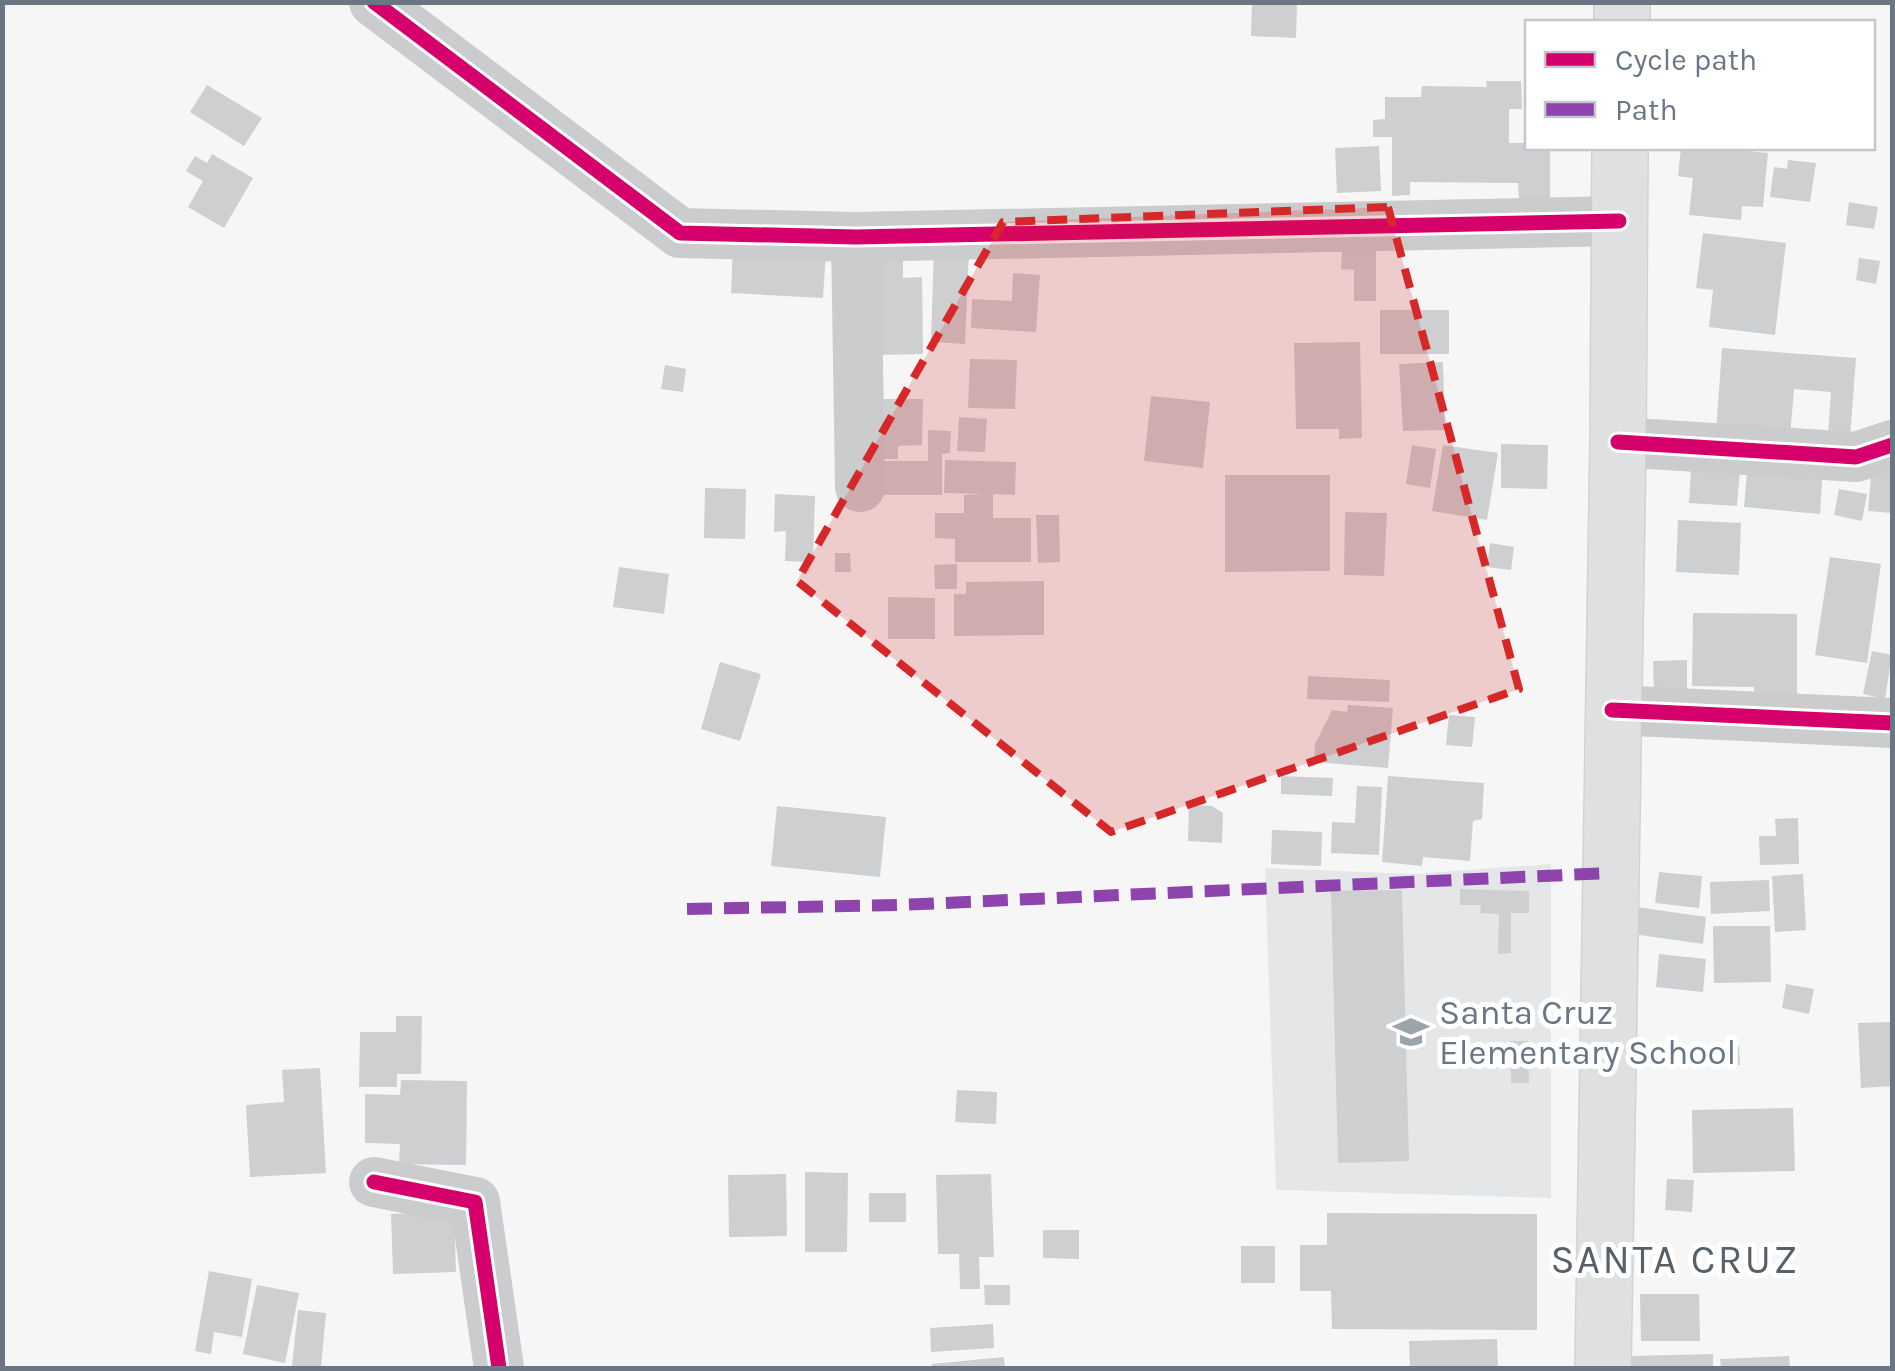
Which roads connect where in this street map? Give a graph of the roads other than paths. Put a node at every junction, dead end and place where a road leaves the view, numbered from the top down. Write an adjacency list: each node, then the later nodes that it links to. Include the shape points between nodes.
1 (374, 2): 4 (street, via 680,233)
2 (1620, 150): 3 (highway)
3 (1619, 222): 4 (street); 5 (highway)
4 (856, 236): 7 (street)
5 (1618, 442): 6 (street, via 1856,457); 8 (highway)
6 (1892, 445)
7 (860, 487)
8 (1612, 710): 9 (street); 12 (highway)
9 (1892, 723)
10 (374, 1182): 11 (street, via 475,1202)
11 (499, 1368)
12 (1603, 1368)

